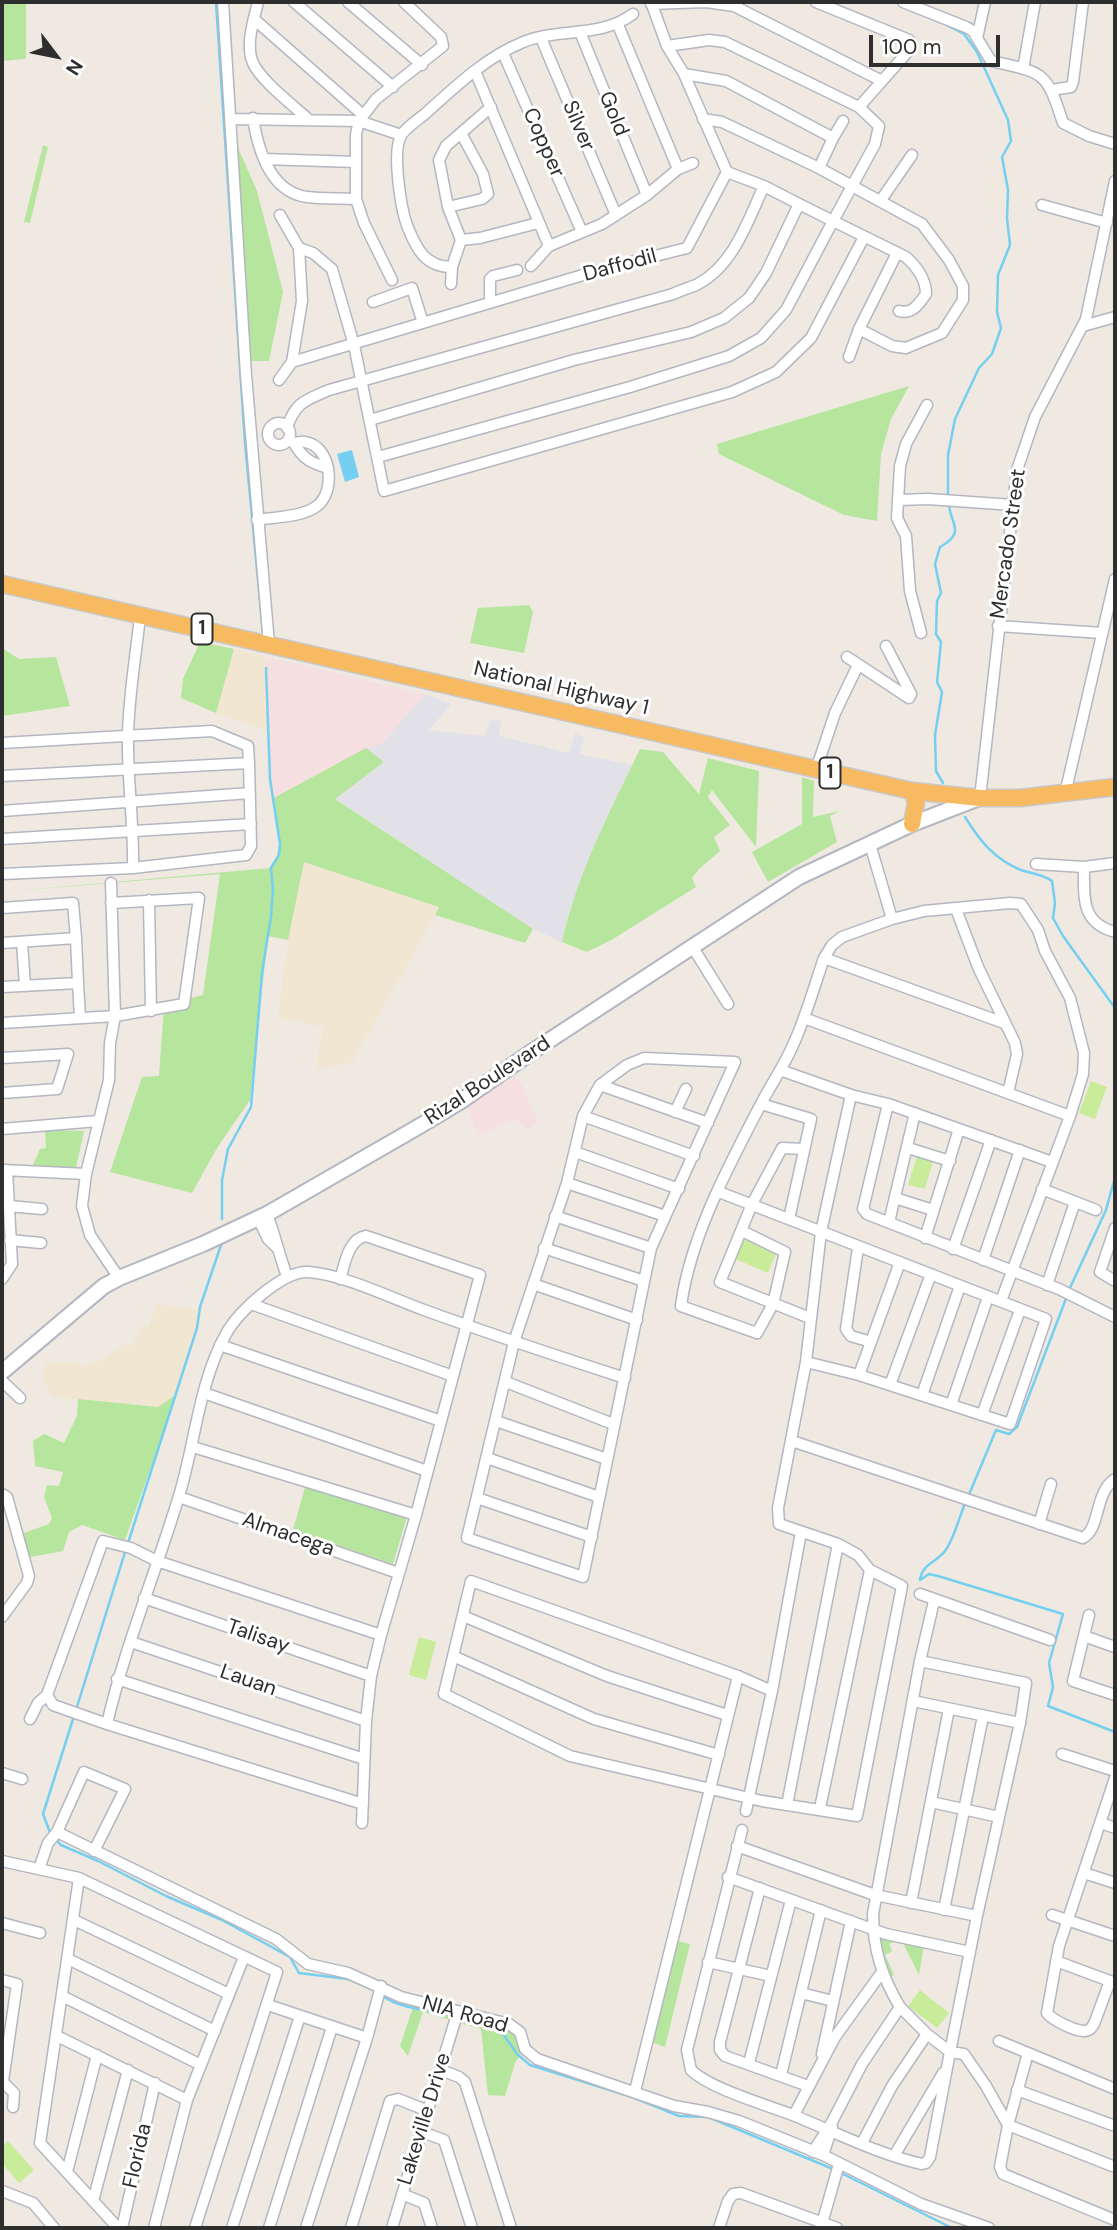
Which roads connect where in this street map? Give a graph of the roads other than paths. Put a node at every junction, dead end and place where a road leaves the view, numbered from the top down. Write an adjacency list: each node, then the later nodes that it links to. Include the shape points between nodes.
1 (223, 2): 31 (street)
2 (258, 2): 13 (street)
3 (294, 2): 25 (street)
4 (348, 2): 20 (street)
5 (404, 2): 20 (street, via 441,37 443,46)
6 (816, 2): 24 (street, via 909,40 911,48)
7 (903, 2): 17 (street, via 966,27)
8 (985, 2): 17 (street)
9 (1035, 2): 21 (street)
10 (1083, 2): 26 (street, via 1072,85)
11 (651, 3): 18 (street); 24 (street, via 734,6)
12 (633, 14): 14 (street)
13 (254, 19): 30 (street); 32 (street, via 252,62)
14 (618, 25): 15 (street); 44 (street)
15 (580, 32): 16 (street); 49 (street, Gold)
16 (541, 38): 19 (street); 56 (street, Silver)
17 (977, 38): 21 (street, via 991,61)
18 (667, 46): 23 (street); 28 (street, via 725,42)
19 (503, 53): 22 (street); 60 (street, Copper)
20 (422, 65): 25 (street)
21 (1023, 69): 26 (street, via 1042,76)
22 (475, 71): 27 (street); 36 (street)
23 (684, 74): 33 (street); 37 (street, via 726,81)
24 (882, 81): 28 (street)
25 (393, 88): 30 (street, via 376,99)
26 (1052, 90): 38 (street, via 1063,123)
27 (491, 107): 35 (street); 59 (street)
28 (859, 107): 48 (street, via 878,125 878,132)
29 (253, 118): 31 (street); 32 (street); 40 (street)
30 (361, 118): 32 (street); 36 (street); 41 (street)
31 (231, 119): 91 (street)
32 (308, 119)
33 (703, 119): 43 (street, via 722,122); 45 (street)
34 (843, 121): 37 (street)
35 (461, 133): 54 (street, via 439,160); 54 (street, via 483,174 488,194)
36 (401, 135): 67 (street, via 398,153 404,220 429,262)
37 (833, 138): 43 (street)
38 (1115, 144)
39 (912, 155): 51 (street)
40 (264, 159): 41 (street); 50 (street, via 287,190 305,197)
41 (356, 162): 50 (street)
42 (693, 163): 44 (street)
43 (819, 168): 48 (street)
44 (678, 169): 49 (street)
45 (727, 172): 47 (street); 72 (street, Daffodil, via 687,248)
46 (1115, 181): 58 (street, Mercado Street)
47 (764, 186): 52 (street); 82 (street, via 733,251 699,284)
48 (852, 187): 51 (street); 57 (street)
49 (647, 195): 56 (street)
50 (356, 199): 69 (street)
51 (881, 200): 77 (street, via 922,224 949,260 963,286 963,300 942,333 906,348)
52 (799, 204): 57 (street); 84 (street, via 766,273 749,298 724,318 691,332 574,360)
53 (1042, 205): 58 (street)
54 (448, 207): 62 (street)
55 (280, 215): 64 (street)
56 (616, 215): 60 (street)
57 (833, 221): 61 (street); 87 (street, via 786,310 761,338 729,356)
58 (1107, 222): 76 (street, Mercado Street)
59 (538, 223): 62 (street); 63 (street)
60 (582, 232): 63 (street)
61 (864, 237): 65 (street); 87 (street, via 811,338 776,372 732,392 384,491)
62 (461, 240): 67 (street)
63 (549, 246): 66 (street)
64 (299, 248): 78 (street, via 332,269); 80 (street, via 302,301)
65 (897, 253): 73 (street, via 912,262 926,289 912,310); 77 (street)
66 (531, 266)
67 (452, 267): 70 (street)
68 (517, 270): 72 (street, via 490,279)
69 (392, 280)
70 (451, 284)
71 (373, 302): 75 (street, via 412,288)
72 (490, 303): 75 (street, Daffodil)
73 (899, 311)
74 (1115, 317): 76 (street)
75 (423, 323): 78 (street, Daffodil)
76 (1083, 326): 90 (street, Mercado Street, via 1035,417 1017,470)
77 (859, 329): 79 (street)
78 (354, 345): 80 (street, Daffodil); 82 (street)
79 (849, 357)
80 (292, 362): 81 (street)
81 (279, 380)
82 (362, 382): 84 (street); 85 (street, via 300,403)
83 (927, 405): 89 (street, via 906,444)
84 (370, 420): 87 (street)
85 (287, 428): 86 (street); 86 (street, via 271,427 269,439 274,444)
86 (290, 442): 88 (street, via 311,463); 88 (street, via 315,447)
87 (378, 457)
88 (328, 468): 91 (street, via 329,488 315,508)
89 (898, 500): 90 (street); 96 (street, via 897,521 906,536 910,591)
90 (1013, 505): 95 (street, Mercado Street)
91 (257, 520): 98 (street)
92 (1115, 579): 97 (street)
93 (2, 584): 94 (highway, National Highway 1 / 1)
94 (137, 615): 98 (highway, National Highway 1 / 1); 102 (street)
95 (998, 626): 97 (street); 112 (street, Mercado Street)
96 (921, 633)
97 (1102, 633): 111 (street)
98 (269, 644): 106 (highway, National Highway 1 / 1)
99 (886, 646): 101 (street, via 909,698)
100 (847, 657): 101 (street)
101 (858, 665): 106 (street, via 835,713)
102 (128, 737): 103 (street); 104 (street, via 212,732 248,746); 105 (street)
103 (2, 743)
104 (249, 764): 105 (street); 110 (street)
105 (130, 770): 107 (street); 113 (street)
106 (816, 770): 109 (highway, National Highway 1 / 1)
107 (2, 776)
108 (1115, 787): 111 (highway, National Highway 1 / 1)
109 (912, 791): 112 (highway, National Highway 1 / 1); 116 (highway, via 916,802)
110 (250, 793): 113 (street); 115 (street)
111 (1065, 794): 112 (highway, National Highway 1 / 1)
112 (980, 798): 116 (main road, Rizal Boulevard)
113 (131, 800): 114 (street); 117 (street)
114 (2, 811)
115 (251, 824): 117 (street); 123 (street, via 246,856)
116 (912, 824): 119 (main road, Rizal Boulevard)
117 (134, 830): 118 (street); 123 (street)
118 (2, 839)
119 (870, 844): 130 (street); 135 (main road, Rizal Boulevard, via 799,877)
120 (1115, 863): 122 (street)
121 (1036, 864): 122 (street)
122 (1084, 867): 131 (street, via 1087,912 1092,922)
123 (133, 868): 125 (street)
124 (2, 874): 125 (street)
125 (111, 876): 127 (street)
126 (149, 900): 127 (street); 141 (street); 141 (street, via 199,898 184,1004)
127 (111, 903): 142 (street)
128 (2, 908): 132 (street, via 72,902)
129 (957, 909): 130 (street); 146 (street); 159 (street, via 1021,904 1038,930 1070,998 1084,1053 1083,1074)
130 (892, 919): 136 (street, via 842,937)
131 (1115, 932)
132 (76, 938): 133 (street); 137 (street)
133 (22, 942): 134 (street); 138 (street)
134 (2, 943)
135 (692, 946): 140 (street); 185 (main road, Rizal Boulevard, via 461,1101)
136 (824, 958): 143 (street); 146 (street)
137 (78, 984): 138 (street); 144 (street)
138 (25, 986): 139 (street)
139 (2, 988)
140 (728, 1004)
141 (151, 1011): 142 (street)
142 (115, 1016): 144 (street); 160 (street, via 109,1080)
143 (804, 1017): 148 (street); 152 (street)
144 (80, 1018): 145 (street)
145 (2, 1023)
146 (1004, 1023): 152 (street, via 1017,1054)
147 (2, 1058): 151 (street, via 68,1054 57,1089)
148 (780, 1070): 153 (street); 154 (street)
149 (600, 1085): 156 (street); 158 (street); 161 (street, via 644,1058 735,1062)
150 (686, 1089): 156 (street)
151 (2, 1093)
152 (1008, 1093): 159 (street)
153 (851, 1095): 155 (street); 192 (street)
154 (761, 1104): 166 (street, via 811,1119); 177 (street)
155 (888, 1104): 157 (street); 189 (street, via 863,1209)
156 (675, 1112): 161 (street)
157 (915, 1113): 163 (street); 165 (street)
158 (583, 1116): 168 (street); 169 (street)
159 (1070, 1116): 171 (street)
160 (98, 1121): 162 (street); 173 (street)
161 (708, 1123): 169 (street)
162 (2, 1129)
163 (959, 1129): 164 (street); 170 (street)
164 (991, 1140): 167 (street); 199 (street)
165 (908, 1148): 170 (street); 178 (street)
166 (804, 1149): 180 (street, via 782,1148); 188 (street)
167 (1020, 1150): 171 (street); 200 (street)
168 (575, 1152): 174 (street); 175 (street)
169 (694, 1156): 175 (street)
170 (950, 1161): 183 (street)
171 (1052, 1162): 176 (street)
172 (4, 1170): 173 (street); 181 (street)
173 (86, 1174): 205 (street, via 82,1206 90,1234)
174 (567, 1183): 186 (street); 187 (street)
175 (679, 1189): 187 (street)
176 (1042, 1189): 179 (street); 202 (street)
177 (719, 1192): 180 (street); 216 (street, via 684,1279 681,1306 757,1333)
178 (895, 1198): 183 (street); 189 (street)
179 (1075, 1202): 184 (street); 211 (street)
180 (752, 1204): 188 (street); 191 (street)
181 (9, 1206): 182 (street); 194 (street)
182 (42, 1209)
183 (933, 1210): 193 (street)
184 (1096, 1210)
185 (263, 1216): 204 (street, via 275,1235); 205 (main road, Rizal Boulevard)
186 (555, 1216): 196 (street); 197 (street)
187 (666, 1216): 197 (street)
188 (789, 1219): 192 (street)
189 (889, 1222): 193 (street)
190 (1115, 1228): 209 (street, via 1100,1272)
191 (742, 1231): 216 (street, via 785,1252); 216 (street, via 720,1282)
192 (821, 1232): 198 (street); 219 (street)
193 (925, 1238): 199 (street)
194 (10, 1240): 195 (street); 206 (street, via 12,1264)
195 (41, 1243)
196 (544, 1248): 208 (street); 210 (street)
197 (651, 1248): 208 (street)
198 (858, 1248): 201 (street); 223 (street, via 846,1329 851,1336)
199 (953, 1249): 200 (street)
200 (983, 1260): 202 (street)
201 (900, 1262): 203 (street); 223 (street)
202 (1012, 1272): 211 (street); 214 (street)
203 (931, 1275): 212 (street); 232 (street)
204 (287, 1276): 207 (street, via 307,1272); 215 (street)
205 (119, 1278): 226 (main road, Rizal Boulevard)
206 (2, 1279)
207 (340, 1279): 221 (street); 221 (street, via 353,1243 366,1236 481,1275)
208 (645, 1281): 220 (street)
209 (1115, 1281)
210 (533, 1284): 220 (street); 222 (street)
211 (1047, 1285): 218 (street)
212 (960, 1286): 213 (street); 234 (street)
213 (988, 1297): 214 (street); 236 (street)
214 (1001, 1301): 217 (street)
215 (251, 1304): 224 (street); 228 (street)
216 (773, 1304): 219 (street)
217 (1020, 1310): 237 (street); 237 (street, via 1046,1319 1010,1424)
218 (1115, 1317)
219 (810, 1318): 225 (street)
220 (637, 1321): 229 (street)
221 (466, 1325): 222 (street); 228 (street)
222 (514, 1342): 229 (street); 231 (street)
223 (871, 1342): 227 (street)
224 (220, 1345): 233 (street); 238 (street)
225 (806, 1362): 227 (street); 241 (street)
226 (2, 1372)
227 (859, 1375): 232 (street)
228 (453, 1376): 238 (street)
229 (625, 1378): 240 (street)
230 (2, 1381): 235 (street)
231 (506, 1382): 239 (street); 240 (street)
232 (890, 1385): 234 (street)
233 (204, 1393): 242 (street); 245 (street)
234 (922, 1395): 236 (street)
235 (20, 1398)
236 (951, 1405): 237 (street)
237 (982, 1415)
238 (441, 1421): 245 (street)
239 (496, 1421): 243 (street); 244 (street)
240 (613, 1424): 244 (street)
241 (792, 1441): 253 (street); 254 (street, via 779,1524)
242 (193, 1447): 249 (street); 252 (street)
243 (486, 1458): 250 (street); 251 (street)
244 (607, 1459): 250 (street)
245 (427, 1471): 252 (street)
246 (1115, 1479): 253 (street, via 1103,1492 1087,1536 1075,1537)
247 (1051, 1484): 253 (street)
248 (2, 1494): 265 (street, via 7,1497 29,1576)
249 (179, 1497): 257 (street); 259 (street, Almacega)
250 (600, 1497): 255 (street)
251 (477, 1498): 255 (street); 255 (street, via 467,1538 583,1577)
252 (416, 1516): 259 (street)
253 (1039, 1524)
254 (801, 1532): 256 (street); 276 (street)
255 (592, 1537)
256 (838, 1545): 258 (street, via 858,1555); 298 (street)
257 (157, 1561): 261 (street); 266 (street); 277 (street, via 128,1547 101,1542)
258 (870, 1570): 299 (street); 299 (street, via 902,1586 857,1816)
259 (398, 1573): 266 (street)
260 (920, 1594): 262 (street)
261 (144, 1598): 269 (street); 273 (street, Talisay)
262 (934, 1601): 268 (street); 272 (street)
263 (1089, 1615): 267 (street)
264 (463, 1616): 271 (street); 274 (street, via 471,1581); 281 (street, via 607,1676)
265 (2, 1617)
266 (380, 1635): 273 (street)
267 (1084, 1636): 270 (street); 278 (street, via 1073,1681)
268 (1050, 1640)
269 (131, 1642): 275 (street); 284 (street, Lauan)
270 (1115, 1647)
271 (453, 1656): 288 (street, via 594,1718); 294 (street, via 444,1694 570,1756)
272 (920, 1661): 279 (street); 285 (street, via 1026,1684)
273 (371, 1676): 284 (street)
274 (738, 1676): 276 (street); 281 (street)
275 (117, 1679): 286 (street); 289 (street)
276 (772, 1691): 295 (street)
277 (47, 1695): 283 (street); 286 (street, via 53,1704)
278 (1115, 1695)
279 (913, 1701): 280 (street); 317 (street)
280 (949, 1709): 282 (street); 296 (street)
281 (727, 1715): 288 (street)
282 (983, 1716): 285 (street); 300 (street)
283 (30, 1719)
284 (366, 1721): 289 (street)
285 (1020, 1723): 302 (street)
286 (107, 1724): 297 (street)
287 (1062, 1754): 290 (street)
288 (719, 1755): 294 (street)
289 (364, 1759): 297 (street)
290 (1115, 1771)
291 (2, 1773): 293 (street)
292 (1115, 1778): 304 (street)
293 (22, 1779)
294 (711, 1788): 295 (street); 372 (street)
295 (750, 1798): 298 (street); 301 (street)
296 (930, 1802): 300 (street); 319 (street)
297 (363, 1804): 303 (street)
298 (787, 1805): 299 (street)
299 (820, 1808)
300 (964, 1810): 302 (street); 321 (street)
301 (746, 1811)
302 (999, 1817): 323 (street)
303 (362, 1823)
304 (1101, 1823): 305 (street); 312 (street)
305 (1115, 1828)
306 (741, 1830): 308 (street)
307 (57, 1832): 309 (street, NIA Road); 309 (street, via 84,1772 125,1789); 311 (street)
308 (737, 1846): 313 (street); 317 (street)
309 (94, 1851): 341 (street, NIA Road, via 276,1938 308,1964 348,1973)
310 (2, 1861): 311 (street)
311 (39, 1869): 314 (street)
312 (1084, 1873): 315 (street); 326 (street)
313 (728, 1877): 316 (street); 335 (street)
314 (79, 1878): 324 (street); 332 (street)
315 (1115, 1883)
316 (760, 1888): 318 (street); 336 (street)
317 (875, 1895): 319 (street); 328 (street)
318 (791, 1900): 320 (street); 338 (street)
319 (911, 1903): 321 (street)
320 (821, 1910): 325 (street); 342 (street)
321 (944, 1910): 323 (street)
322 (1052, 1915): 326 (street)
323 (977, 1916): 331 (street)
324 (74, 1920): 333 (street); 343 (street)
325 (851, 1921): 328 (street); 345 (street)
326 (1068, 1921): 330 (street); 334 (street)
327 (2, 1923): 329 (street)
328 (873, 1929): 331 (street); 337 (street)
329 (40, 1933)
330 (1115, 1936)
331 (970, 1952): 357 (street)
332 (244, 1956): 343 (street); 346 (street, via 277,1972)
333 (68, 1959): 344 (street); 351 (street)
334 (1056, 1961): 340 (street); 340 (street, via 1047,2006 1051,2019 1090,2029)
335 (708, 1962): 336 (street); 376 (street, via 687,2050 691,2070)
336 (739, 1969): 338 (street); 361 (street, via 720,2050)
337 (882, 1972): 347 (street); 360 (street)
338 (771, 1976): 361 (street)
339 (2, 1980): 352 (street, via 17,1984)
340 (1112, 1982)
341 (380, 1991): 348 (street, NIA Road); 355 (street)
342 (801, 1993): 345 (street); 366 (street)
343 (229, 1994): 351 (street)
344 (62, 1996): 354 (street); 362 (street)
345 (833, 2001): 360 (street)
346 (268, 2005): 349 (street); 395 (street)
347 (900, 2007): 353 (street); 379 (street, via 862,2064)
348 (458, 2011): 365 (street, Lakeville Drive); 372 (street, NIA Road, via 509,2024 520,2032 525,2049 537,2059)
349 (300, 2017): 350 (street); 396 (street)
350 (332, 2027): 355 (street); 397 (street)
351 (215, 2031): 362 (street)
352 (6, 2032): 367 (street)
353 (927, 2034): 357 (street); 381 (street)
354 (57, 2036): 359 (street); 386 (street, via 40,2143)
355 (368, 2038): 398 (street)
356 (999, 2042): 358 (street)
357 (950, 2052): 363 (street); 377 (street, via 964,2054)
358 (1028, 2053): 370 (street); 371 (street)
359 (97, 2055): 364 (street); 386 (street)
360 (820, 2062): 369 (street)
361 (749, 2063): 366 (street)
362 (201, 2065): 373 (street)
363 (947, 2067): 383 (street); 383 (street, via 928,2161 922,2164)
364 (128, 2070): 368 (street); 389 (street)
365 (441, 2070): 375 (street, Lakeville Drive); 403 (street, via 465,2082)
366 (781, 2075): 369 (street)
367 (2, 2081): 374 (street, via 14,2093)
368 (155, 2084): 373 (street); 393 (street, Florida)
369 (808, 2086): 376 (street)
370 (1115, 2089)
371 (1017, 2090): 377 (street); 378 (street)
372 (635, 2091): 382 (street, NIA Road, via 674,2106 740,2121)
373 (187, 2100): 394 (street)
374 (13, 2106)
375 (428, 2111): 380 (street, Lakeville Drive); 399 (street, via 398,2099 390,2101)
376 (794, 2115): 379 (street)
377 (1008, 2125): 385 (street); 390 (street, via 1000,2167 1003,2175)
378 (1115, 2126)
379 (830, 2127): 381 (street); 382 (street)
380 (422, 2132): 388 (street, Lakeville Drive); 402 (street, via 444,2140)
381 (862, 2143): 383 (street)
382 (818, 2154): 384 (street, NIA Road)
383 (894, 2156)
384 (839, 2164): 391 (street); 406 (street, NIA Road, via 920,2204)
385 (1115, 2166)
386 (67, 2172): 389 (street)
387 (2, 2191): 392 (street, via 33,2203)
388 (402, 2194): 400 (street, Lakeville Drive); 401 (street, via 424,2203)
389 (93, 2201): 393 (street)
390 (1115, 2220)
391 (822, 2225): 404 (street, via 741,2193 728,2201); 405 (street)
392 (54, 2228)
393 (120, 2228)
394 (154, 2228)
395 (195, 2228)
396 (232, 2228)
397 (268, 2228)
398 (306, 2228)
399 (351, 2228)
400 (391, 2228)
401 (432, 2228)
402 (472, 2228)
403 (510, 2228)
404 (719, 2228)
405 (838, 2228)
406 (989, 2228)

